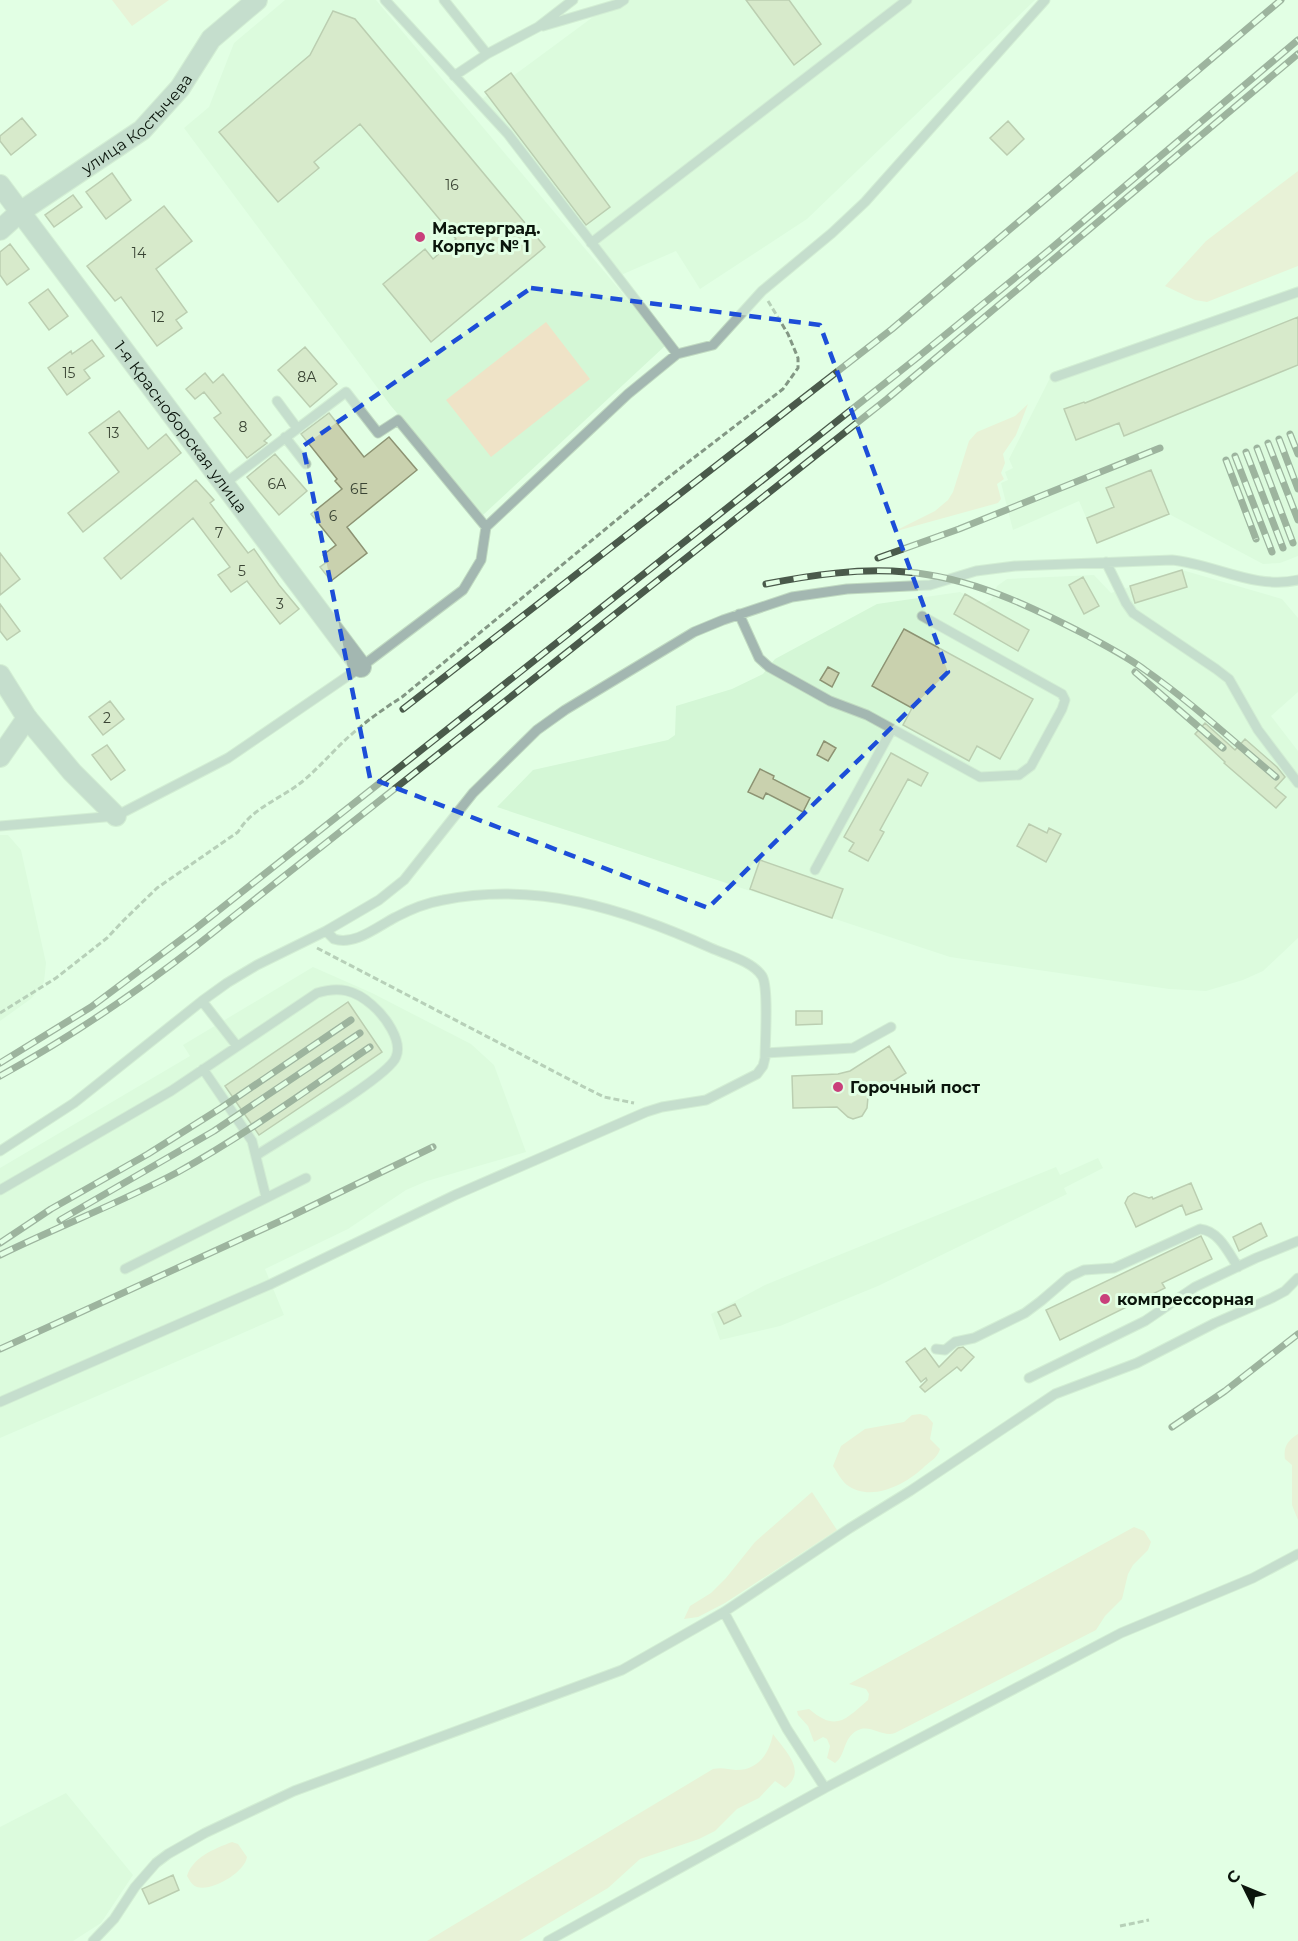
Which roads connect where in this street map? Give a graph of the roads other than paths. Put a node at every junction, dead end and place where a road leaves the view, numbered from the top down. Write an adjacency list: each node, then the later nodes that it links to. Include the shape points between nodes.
1 (257, 0): 12 (street, улица Костычева, via 211,39 180,88 142,130)
2 (385, 0): 10 (lane)
3 (444, 0): 9 (lane)
4 (573, 0): 8 (lane)
5 (624, 0): 8 (lane)
6 (907, 0): 14 (lane)
7 (1045, 0): 16 (lane, via 865,202 762,291 713,345)
8 (538, 27): 9 (lane)
9 (487, 54): 10 (lane)
10 (454, 76): 14 (lane, via 508,134)
11 (0, 185): 12 (street, 1-я Красноборская улица)
12 (20, 212): 13 (street, улица Костычева); 22 (street, 1-я Красноборская улица)
13 (0, 230)
14 (591, 243): 16 (lane)
15 (1298, 292): 17 (lane)
16 (676, 354): 23 (lane)
17 (1056, 377)
18 (277, 401): 19 (lane)
19 (297, 428): 20 (lane); 23 (lane, via 346,392 378,433 398,420)
20 (285, 437): 21 (lane); 22 (lane)
21 (306, 464)
22 (224, 484): 28 (street, 1-я Красноборская улица)
23 (486, 527): 28 (lane, via 481,560 463,590)
24 (1106, 562): 25 (lane, via 1187,561 1258,580); 26 (lane, via 994,568 930,585 847,589 792,597); 33 (lane, via 1133,613 1229,679 1258,730)
25 (1298, 580)
26 (739, 614): 31 (lane, via 759,658 769,668); 37 (lane, via 694,632 537,730 473,793 404,880 379,900)
27 (922, 616): 31 (lane, via 1055,689 1065,700 1031,766 1012,777 980,777)
28 (361, 667): 34 (lane, via 228,758)
29 (0, 675): 30 (street)
30 (27, 718): 32 (street); 34 (street)
31 (892, 729): 36 (lane)
32 (0, 757)
33 (1298, 783)
34 (116, 816): 35 (lane)
35 (0, 825)
36 (816, 870)
37 (326, 931): 38 (lane, via 257,965); 41 (lane, via 334,939 347,940 420,906 479,894 532,894 603,908 687,937 756,969 766,984)
38 (202, 1001): 40 (lane); 43 (lane, via 74,1102)
39 (891, 1027): 41 (lane, via 853,1048)
40 (237, 1046): 42 (lane); 44 (lane, via 317,993 337,988 376,1008 397,1043 395,1060 376,1079)
41 (765, 1053): 54 (lane, via 757,1074 706,1100 646,1112 455,1195 271,1284)
42 (203, 1069): 44 (lane, via 246,1131); 46 (lane)
43 (0, 1151)
44 (257, 1155): 47 (lane)
45 (306, 1178): 47 (lane)
46 (0, 1190)
47 (266, 1197): 50 (lane)
48 (1298, 1241): 49 (lane)
49 (1238, 1267): 52 (lane, via 1218,1237 1200,1229 1114,1268 1077,1273 1025,1313 945,1350); 53 (lane, via 1195,1287 1145,1321)
50 (125, 1269)
51 (1298, 1278): 56 (lane, via 1272,1298 1137,1363 1055,1394)
52 (936, 1349)
53 (1029, 1378)
54 (0, 1402)
55 (1298, 1554): 57 (lane, via 1253,1578 1121,1633)
56 (724, 1612): 57 (lane, via 772,1704); 58 (lane, via 622,1670 294,1791 205,1833 156,1863)
57 (825, 1788): 59 (lane)
58 (93, 1941)
59 (548, 1941)

